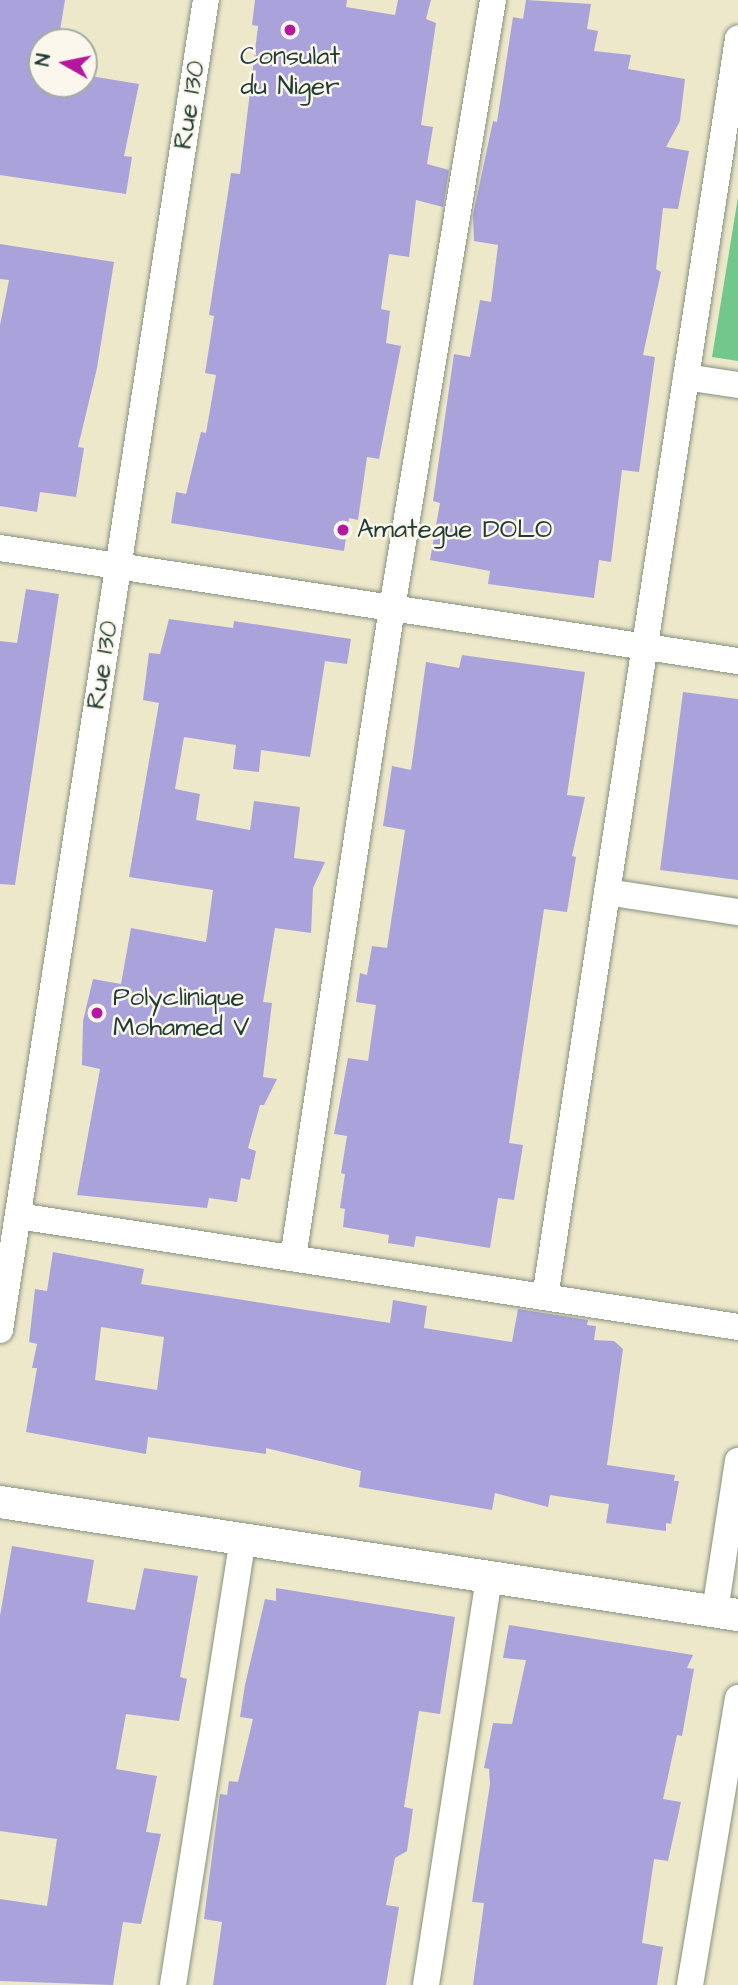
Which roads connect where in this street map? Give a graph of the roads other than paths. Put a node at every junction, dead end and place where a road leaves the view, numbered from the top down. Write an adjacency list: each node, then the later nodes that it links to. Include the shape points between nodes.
1 (206, 0): 7 (street, Rue 130)
2 (493, 0): 8 (street)
3 (738, 39): 4 (street)
4 (686, 377): 5 (street); 9 (street)
5 (738, 385)
6 (0, 548): 7 (street)
7 (118, 566): 8 (street); 13 (street, Rue 130)
8 (392, 608): 9 (street); 14 (street)
9 (645, 647): 10 (street); 11 (street)
10 (738, 661)
11 (607, 892): 12 (street); 15 (street)
12 (738, 912)
13 (18, 1216): 14 (street); 17 (street, Rue 130)
14 (293, 1258): 15 (street)
15 (545, 1297): 16 (street)
16 (738, 1326)
17 (0, 1330)
18 (738, 1461): 22 (street)
19 (0, 1502): 20 (street)
20 (243, 1539): 21 (street); 24 (street)
21 (489, 1577): 22 (street); 25 (street)
22 (726, 1613)
23 (738, 1698): 26 (street)
24 (173, 1985)
25 (426, 1985)
26 (690, 1985)

